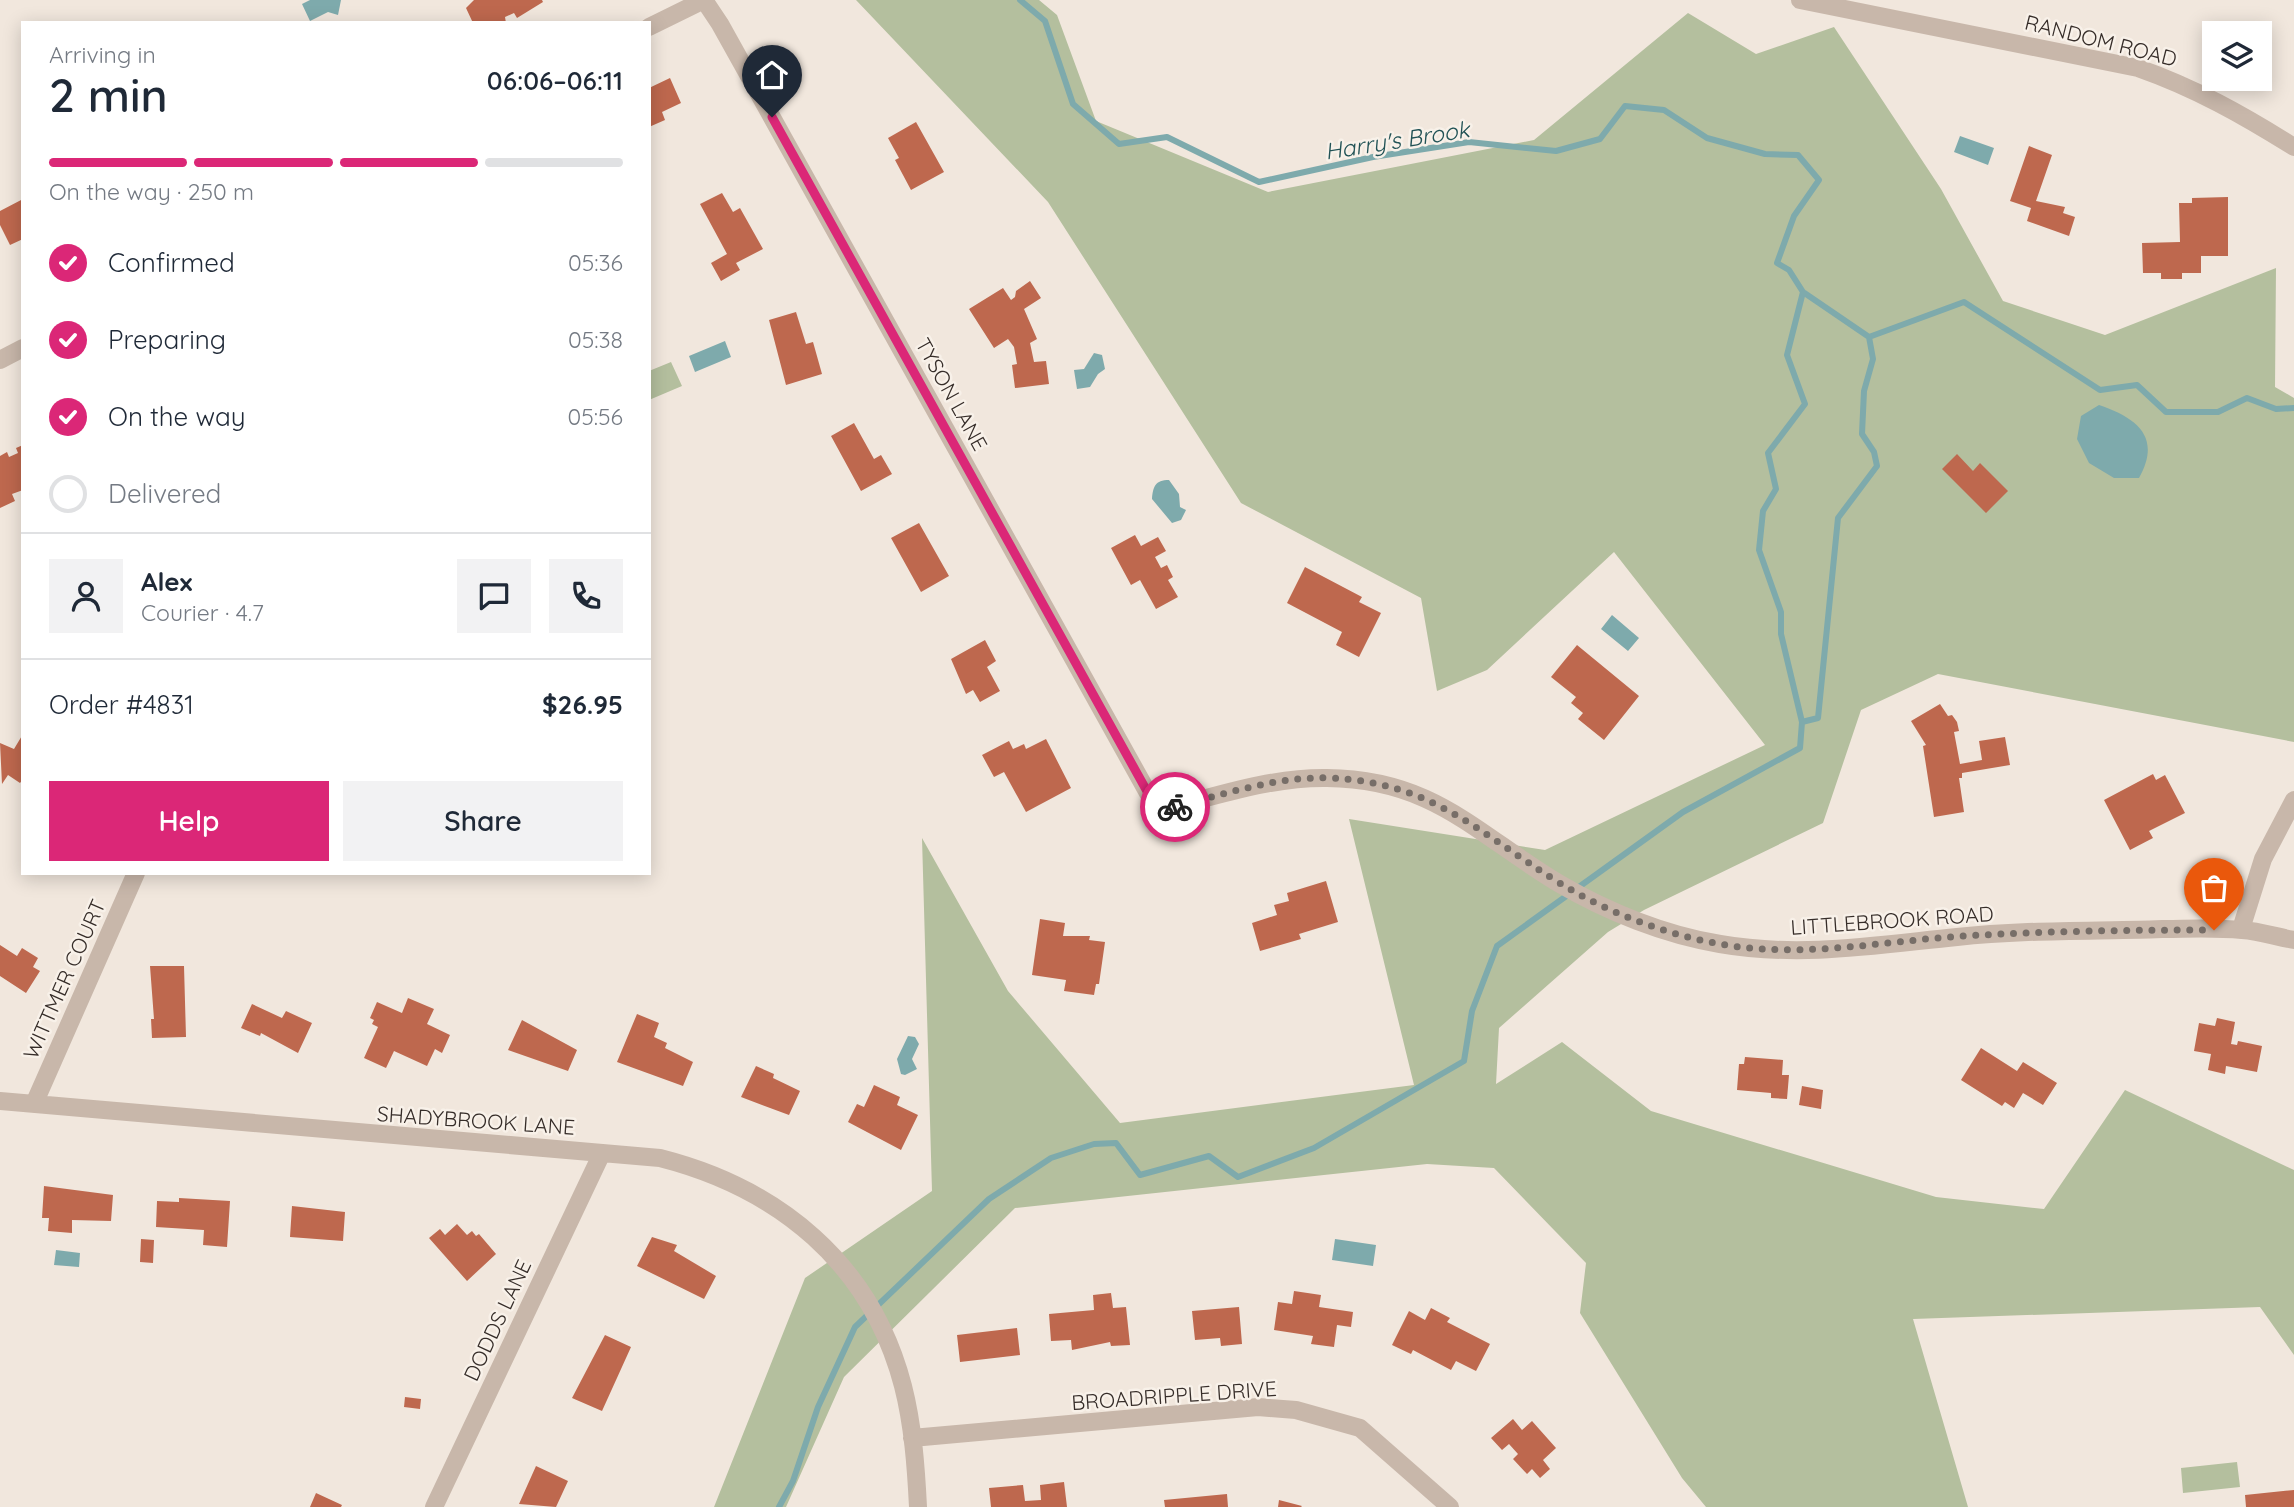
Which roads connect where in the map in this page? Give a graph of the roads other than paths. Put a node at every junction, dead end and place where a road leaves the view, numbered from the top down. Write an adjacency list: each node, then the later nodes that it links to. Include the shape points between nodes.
1 (704, 0): 3 (street); 8 (street, TYSON LANE)
2 (1800, 0): 4 (street, RANDOM ROAD, via 2138,68 2226,105)
3 (651, 25)
4 (2294, 148)
5 (21, 349): 6 (street)
6 (0, 360)
7 (2294, 800): 10 (street, via 2263,859)
8 (1158, 811): 10 (street, LITTLEBROOK ROAD, via 1295,779 1365,781 1402,789 1469,820 1560,884 1588,898 1667,931 1772,951 1826,951 2051,931)
9 (135, 875): 13 (street, WITTMER COURT)
10 (2241, 929): 11 (street, LITTLEBROOK ROAD)
11 (2294, 940)
12 (0, 1101): 13 (street, SHADYBROOK LANE)
13 (34, 1104): 14 (street, SHADYBROOK LANE)
14 (602, 1153): 15 (street, SHADYBROOK LANE, via 660,1158 696,1167 737,1183 801,1224 856,1284 882,1329 903,1386); 16 (street, DODDS LANE)
15 (912, 1438): 17 (street, SHADYBROOK LANE); 18 (street, BROADRIPPLE DRIVE, via 1258,1408 1296,1410 1360,1428)
16 (434, 1507)
17 (919, 1507)
18 (1450, 1507)

